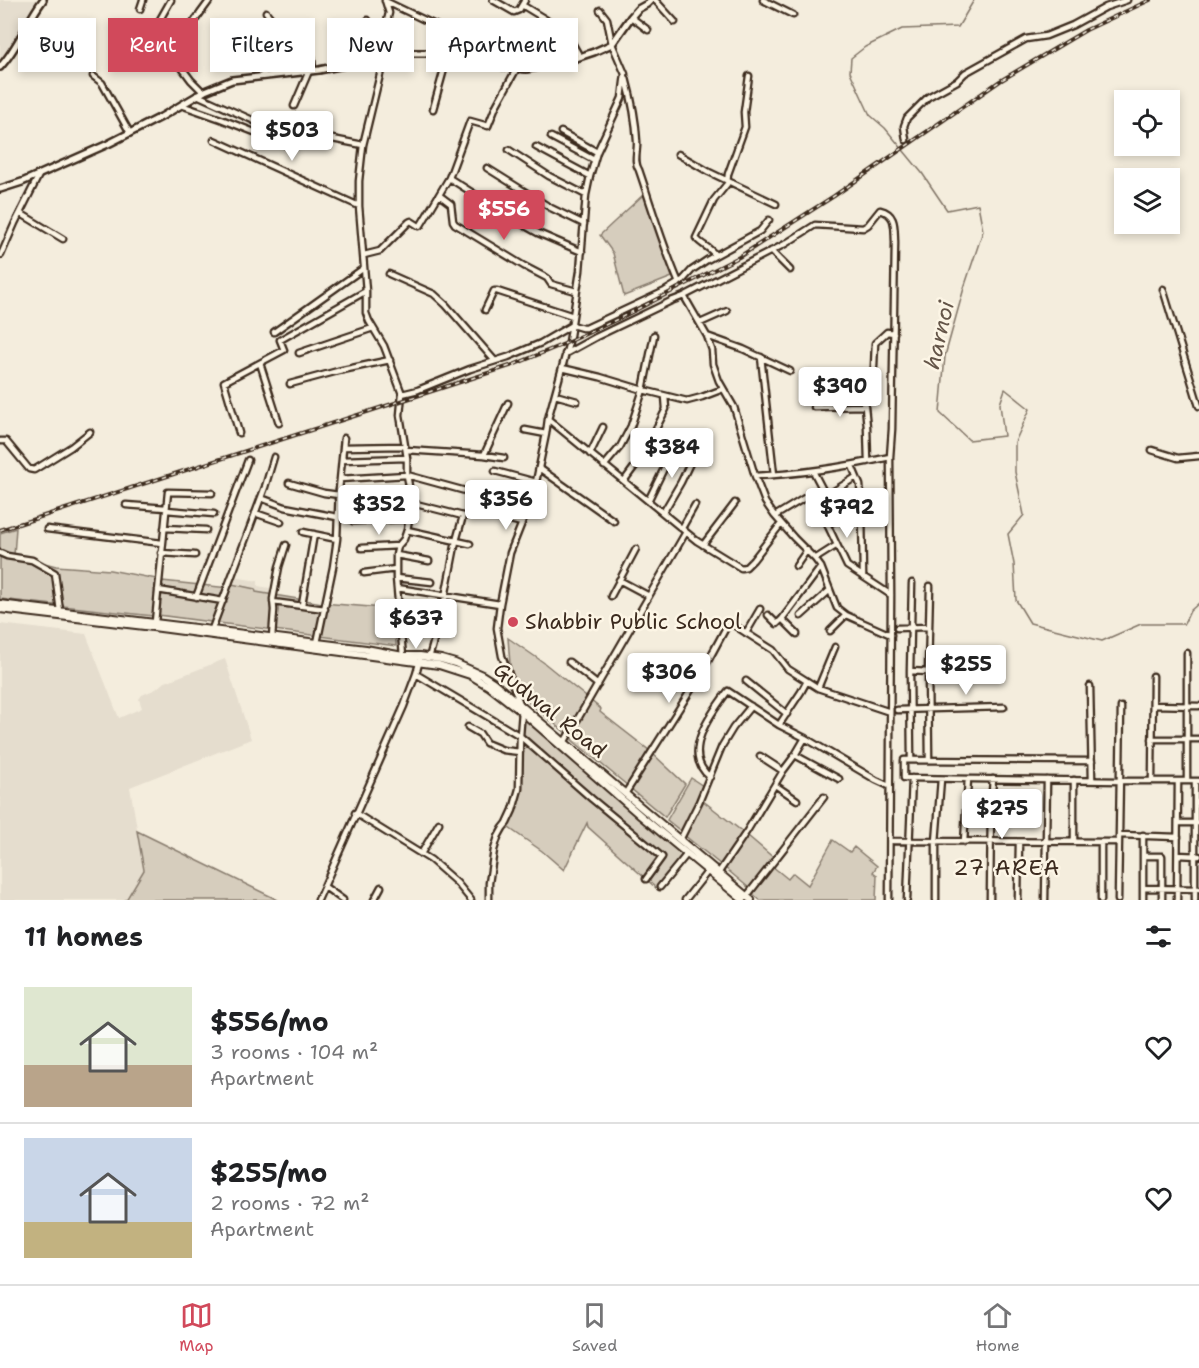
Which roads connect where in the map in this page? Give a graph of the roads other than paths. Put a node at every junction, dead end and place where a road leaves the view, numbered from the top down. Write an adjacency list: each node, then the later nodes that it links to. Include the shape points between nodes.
1 (43, 0): 26 (street)
2 (143, 0): 12 (street)
3 (171, 0): 17 (street)
4 (210, 0): 18 (street)
5 (385, 0): 20 (street); 21 (street)
6 (493, 0): 11 (street, via 514,12)
7 (656, 0): 22 (street)
8 (763, 0): 15 (street)
9 (1127, 0): 48 (street, via 1046,36 1026,39 965,73 928,97 907,118)
10 (649, 1): 16 (street)
11 (523, 2): 25 (street, via 553,26 563,27)
12 (140, 9)
13 (600, 10): 24 (street, via 607,20)
14 (266, 12): 19 (street)
15 (793, 15)
16 (631, 17): 23 (street); 24 (street)
17 (161, 18)
18 (197, 18)
19 (270, 18)
20 (388, 18)
21 (426, 20)
22 (675, 22)
23 (648, 30)
24 (612, 44): 25 (street); 34 (street)
25 (580, 57)
26 (0, 68)
27 (185, 72): 38 (street)
28 (264, 72): 36 (street)
29 (295, 72): 36 (street)
30 (310, 72): 40 (street)
31 (381, 72): 50 (street)
32 (443, 72): 41 (street)
33 (515, 72): 59 (street, via 488,126 470,121)
34 (626, 74): 53 (street, via 622,98); 78 (street, via 636,121 636,166)
35 (93, 76): 44 (street, via 102,83)
36 (262, 76): 38 (street, via 232,80)
37 (749, 76): 60 (street, via 745,127)
38 (200, 94): 39 (street); 42 (street)
39 (181, 105): 44 (street); 49 (street)
40 (294, 106)
41 (433, 109)
42 (270, 128)
43 (561, 132): 53 (street)
44 (130, 133): 57 (street)
45 (307, 135): 50 (street)
46 (551, 137): 55 (street)
47 (214, 140): 65 (street)
48 (906, 140)
49 (285, 144)
50 (363, 145): 65 (street)
51 (536, 147): 58 (street)
52 (508, 150): 63 (street)
53 (597, 153): 55 (street)
54 (678, 154): 60 (street)
55 (594, 160): 58 (street)
56 (487, 168): 68 (street)
57 (39, 175): 61 (street); 66 (street)
58 (590, 176): 63 (street)
59 (449, 178): 62 (street); 71 (street, via 538,233)
60 (728, 181): 64 (street); 74 (street, via 696,238)
61 (0, 189)
62 (439, 195): 73 (street, via 421,225 409,222 380,251); 81 (street, via 451,204 455,224 551,284)
63 (586, 195): 68 (street)
64 (776, 204)
65 (359, 206): 73 (street)
66 (20, 213): 69 (street); 72 (street)
67 (769, 220): 74 (street, via 759,231)
68 (584, 224): 71 (street)
69 (63, 239)
70 (771, 251): 76 (street); 82 (street); 90 (street, via 815,225 863,228 880,210 888,213 894,221)
71 (582, 252): 81 (street)
72 (1, 255)
73 (364, 255): 75 (street)
74 (715, 255): 78 (street)
75 (364, 268): 80 (street); 89 (street)
76 (790, 270)
77 (389, 274): 97 (street, via 434,294)
78 (679, 283): 87 (street, via 586,328)
79 (1163, 290): 110 (street)
80 (366, 291): 88 (street, via 366,313); 98 (street, via 280,340 284,351)
81 (576, 291): 85 (street)
82 (684, 296): 86 (street); 94 (street)
83 (485, 310): 85 (street, via 497,291)
84 (727, 311): 86 (street)
85 (573, 316): 87 (street)
86 (700, 323): 92 (street)
87 (572, 325): 94 (street); 97 (street, via 541,343)
88 (373, 328): 93 (street); 96 (street)
89 (274, 332)
90 (894, 333): 109 (street, via 887,332 875,344 873,390 865,394); 130 (street)
91 (654, 335): 103 (street)
92 (707, 336): 95 (street); 102 (street)
93 (299, 353)
94 (565, 354): 99 (street)
95 (761, 357): 100 (street); 142 (street)
96 (390, 360): 101 (street); 104 (street)
97 (495, 361): 104 (street)
98 (260, 363): 113 (street); 117 (street, via 224,382)
99 (562, 368): 103 (street); 105 (street)
100 (790, 372)
101 (290, 384)
102 (723, 389): 106 (street, via 693,400); 143 (street, via 734,407)
103 (644, 390): 106 (street); 136 (street, via 621,447)
104 (402, 394): 124 (street, via 400,415)
105 (555, 395): 107 (street); 112 (street)
106 (665, 396): 146 (street, via 666,409 641,458)
107 (577, 401)
108 (508, 403): 127 (street)
109 (865, 406): 111 (street); 135 (street)
110 (1199, 406)
111 (814, 407)
112 (548, 419): 118 (street); 126 (street)
113 (279, 423)
114 (603, 427): 126 (street)
115 (525, 430): 118 (street)
116 (90, 432): 120 (street, via 34,470 29,470 6,441)
117 (239, 432)
118 (546, 434): 138 (street)
119 (344, 438): 123 (street)
120 (0, 441)
121 (699, 444): 165 (street)
122 (675, 446): 157 (street)
123 (343, 447): 124 (street); 134 (street)
124 (406, 448): 127 (street); 131 (street)
125 (1152, 450): 128 (street, via 1178,458)
126 (590, 454): 136 (street)
127 (484, 455): 132 (street)
128 (1199, 456)
129 (274, 457): 155 (street)
130 (890, 457): 135 (street); 213 (street)
131 (407, 458): 134 (street); 141 (street)
132 (504, 458)
133 (248, 460): 217 (street)
134 (342, 460): 145 (street)
135 (868, 462): 137 (street)
136 (604, 466): 146 (street)
137 (852, 466): 140 (street); 144 (street)
138 (539, 468): 147 (street); 172 (street)
139 (495, 471): 147 (street)
140 (813, 471): 142 (street); 144 (street, via 826,496)
141 (407, 475): 145 (street); 151 (street); 156 (street)
142 (774, 475): 143 (street)
143 (755, 476): 167 (street)
144 (856, 477): 163 (street)
145 (340, 479): 152 (street)
146 (624, 481): 157 (street)
147 (536, 482): 153 (street)
148 (289, 483): 152 (street)
149 (501, 488): 153 (street)
150 (212, 493): 162 (street, via 168,492)
151 (411, 495): 152 (street); 158 (street)
152 (338, 497): 168 (street)
153 (531, 497): 174 (street)
154 (806, 497): 167 (street)
155 (261, 498): 164 (street); 168 (street)
156 (492, 498)
157 (648, 501): 165 (street)
158 (412, 503): 169 (street); 184 (street, via 463,516)
159 (735, 504): 188 (street)
160 (126, 505): 162 (street)
161 (695, 505): 180 (street)
162 (166, 509): 166 (street); 176 (street)
163 (862, 509): 189 (street, via 828,524); 204 (street)
164 (255, 513): 173 (street); 218 (street)
165 (663, 513): 180 (street)
166 (214, 514)
167 (775, 516): 175 (street)
168 (337, 517): 183 (street)
169 (408, 519): 171 (street); 179 (street)
170 (506, 519): 174 (street)
171 (353, 521)
172 (614, 521)
173 (281, 522)
174 (522, 523): 221 (street, via 510,553)
175 (781, 524): 188 (street, via 746,567 741,568); 193 (street)
176 (164, 528): 178 (street); 185 (street)
177 (47, 529): 185 (street)
178 (206, 530)
179 (407, 530): 184 (street); 190 (street)
180 (684, 530): 188 (street); 216 (street)
181 (303, 532): 182 (street)
182 (314, 534): 183 (street); 222 (street)
183 (337, 539): 224 (street)
184 (456, 541): 186 (street); 214 (street)
185 (162, 543): 195 (street)
186 (470, 544)
187 (286, 545): 219 (street)
188 (703, 545)
189 (837, 545): 198 (street); 204 (street, via 847,566)
190 (398, 546): 191 (street); 197 (street)
191 (362, 548)
192 (636, 549): 206 (street)
193 (807, 550): 198 (street); 200 (street)
194 (0, 553): 226 (street, via 32,560 55,573)
195 (161, 553): 196 (street); 211 (street)
196 (195, 555)
197 (396, 555): 199 (street); 202 (street)
198 (815, 559): 201 (street)
199 (429, 561)
200 (796, 566)
201 (821, 567): 212 (street); 230 (street)
202 (396, 569): 203 (street); 205 (street)
203 (364, 573)
204 (863, 576): 213 (street)
205 (396, 578): 207 (street); 210 (street)
206 (620, 580): 215 (street); 216 (street)
207 (432, 582)
208 (912, 583): 232 (street)
209 (930, 586): 233 (street)
210 (397, 588): 214 (street); 244 (street)
211 (158, 590): 217 (street); 231 (street)
212 (830, 590): 228 (street, via 837,608); 229 (street)
213 (891, 595): 239 (street)
214 (446, 596): 221 (street); 245 (street)
215 (611, 596)
216 (649, 596): 254 (street)
217 (196, 597): 218 (street)
218 (223, 601): 235 (street)
219 (273, 602): 222 (street); 240 (street)
220 (0, 604): 226 (main road, Gudwal Road)
221 (500, 604): 263 (street, via 497,628 502,656)
222 (302, 605): 224 (street)
223 (0, 609): 246 (main road, Gudwal Road)
224 (325, 609): 241 (street)
225 (760, 609): 237 (street)
226 (60, 611): 231 (main road, Gudwal Road)
227 (768, 615): 230 (street, via 777,624)
228 (846, 615): 236 (street); 239 (street)
229 (801, 616)
230 (782, 619): 238 (street)
231 (155, 622): 235 (main road, Gudwal Road)
232 (911, 627): 233 (street); 234 (street); 248 (street)
233 (928, 627): 249 (street)
234 (897, 628)
235 (212, 630): 240 (main road, Gudwal Road)
236 (830, 631)
237 (746, 633): 253 (street, via 773,650 788,669); 302 (street, via 729,622 701,675)
238 (797, 634)
239 (891, 635): 267 (street)
240 (272, 638): 241 (main road, Gudwal Road)
241 (317, 643): 244 (main road, Gudwal Road)
242 (835, 647): 256 (street)
243 (1187, 653): 259 (street)
244 (403, 656): 246 (main road, Gudwal Road)
245 (429, 658): 246 (main road, Gudwal Road); 263 (main road, Gudwal Road, via 475,671 494,682)
246 (420, 659): 250 (street); 263 (main road, Gudwal Road, via 470,675)
247 (569, 662): 254 (street)
248 (910, 671): 249 (street); 266 (street)
249 (928, 672): 264 (street)
250 (416, 674): 271 (street); 305 (street)
251 (1153, 676): 257 (street)
252 (746, 681): 268 (street)
253 (807, 681): 256 (street); 268 (street)
254 (598, 686): 276 (street)
255 (1090, 686): 284 (street)
256 (819, 688): 267 (street)
257 (1153, 705): 259 (street); 273 (street)
258 (751, 706): 269 (street); 286 (street, via 722,746); 286 (street, via 728,691 707,721 699,740 698,757)
259 (1187, 706): 260 (street); 274 (street)
260 (1199, 706)
261 (1004, 707): 264 (street)
262 (1121, 707): 297 (street)
263 (522, 708): 271 (street); 276 (main road, Gudwal Road); 324 (main road, Gudwal Road)
264 (929, 709): 266 (street); 283 (street)
265 (897, 710): 266 (street)
266 (910, 710): 280 (street)
267 (890, 712): 281 (street)
268 (787, 714): 269 (street)
269 (779, 725): 272 (street)
270 (468, 727): 277 (street, via 486,743)
271 (520, 736): 277 (street); 330 (street, via 662,857)
272 (805, 738): 278 (street); 301 (street)
273 (1152, 739): 274 (street); 295 (street)
274 (1187, 739): 275 (street); 298 (street)
275 (1199, 739)
276 (565, 741): 302 (main road, Gudwal Road)
277 (520, 752): 345 (street, via 519,789 494,850)
278 (795, 755): 285 (street); 288 (street)
279 (760, 756): 285 (street)
280 (910, 759): 282 (street); 283 (street)
281 (889, 760): 282 (street); 301 (street)
282 (904, 760): 287 (street, via 904,778)
283 (929, 760): 284 (street)
284 (1092, 761): 294 (street)
285 (783, 771): 300 (street)
286 (710, 777): 312 (street)
287 (912, 778): 289 (street); 314 (street)
288 (838, 779)
289 (941, 779): 290 (street); 315 (street)
290 (968, 779): 291 (street); 316 (street)
291 (993, 779): 292 (street); 317 (street)
292 (1047, 780): 293 (street); 319 (street)
293 (1074, 780): 294 (street); 320 (street)
294 (1092, 780): 297 (street)
295 (1152, 780): 296 (street); 297 (street)
296 (1178, 780): 298 (street); 308 (street)
297 (1120, 781): 309 (street)
298 (1187, 781): 299 (street)
299 (1197, 781): 306 (street)
300 (775, 785): 304 (street); 329 (street)
301 (889, 786): 347 (street)
302 (625, 794): 312 (main road, Gudwal Road)
303 (824, 797): 339 (street)
304 (797, 800)
305 (356, 813): 323 (street); 331 (street)
306 (1197, 822): 308 (street); 327 (street)
307 (439, 823): 323 (street)
308 (1178, 823): 311 (street)
309 (1119, 835): 310 (street); 322 (street)
310 (1143, 835): 311 (street); 326 (street)
311 (1178, 837): 325 (street)
312 (680, 840): 329 (main road, Gudwal Road)
313 (893, 841): 314 (street)
314 (909, 842): 315 (street); 348 (street)
315 (936, 842): 316 (street); 349 (street)
316 (963, 842): 317 (street)
317 (991, 842): 318 (street); 350 (street)
318 (1019, 842): 319 (street); 351 (street)
319 (1046, 842): 320 (street); 352 (street)
320 (1074, 842): 321 (street)
321 (1101, 842): 322 (street); 353 (street)
322 (1119, 842): 354 (street)
323 (421, 854): 338 (street, via 446,872)
324 (687, 854): 328 (main road, Gudwal Road); 333 (street)
325 (1178, 855): 327 (street); 336 (street)
326 (1143, 856): 334 (street); 335 (street, via 1162,856)
327 (1197, 856): 337 (street)
328 (708, 871): 339 (main road, Gudwal Road); 346 (street)
329 (719, 872): 339 (main road, Gudwal Road)
330 (646, 879)
331 (325, 887): 340 (street); 341 (street)
332 (381, 887): 342 (street)
333 (660, 887)
334 (1143, 888): 335 (street); 355 (street)
335 (1162, 889): 336 (street); 356 (street)
336 (1178, 889): 337 (street); 357 (street)
337 (1197, 889): 358 (street)
338 (465, 894): 343 (street); 344 (street)
339 (746, 899)
340 (318, 900)
341 (343, 900)
342 (374, 900)
343 (463, 900)
344 (471, 900)
345 (489, 900)
346 (685, 900)
347 (889, 900)
348 (907, 900)
349 (936, 900)
350 (990, 900)
351 (1018, 900)
352 (1045, 900)
353 (1101, 900)
354 (1118, 900)
355 (1143, 900)
356 (1162, 900)
357 (1177, 900)
358 (1195, 900)

